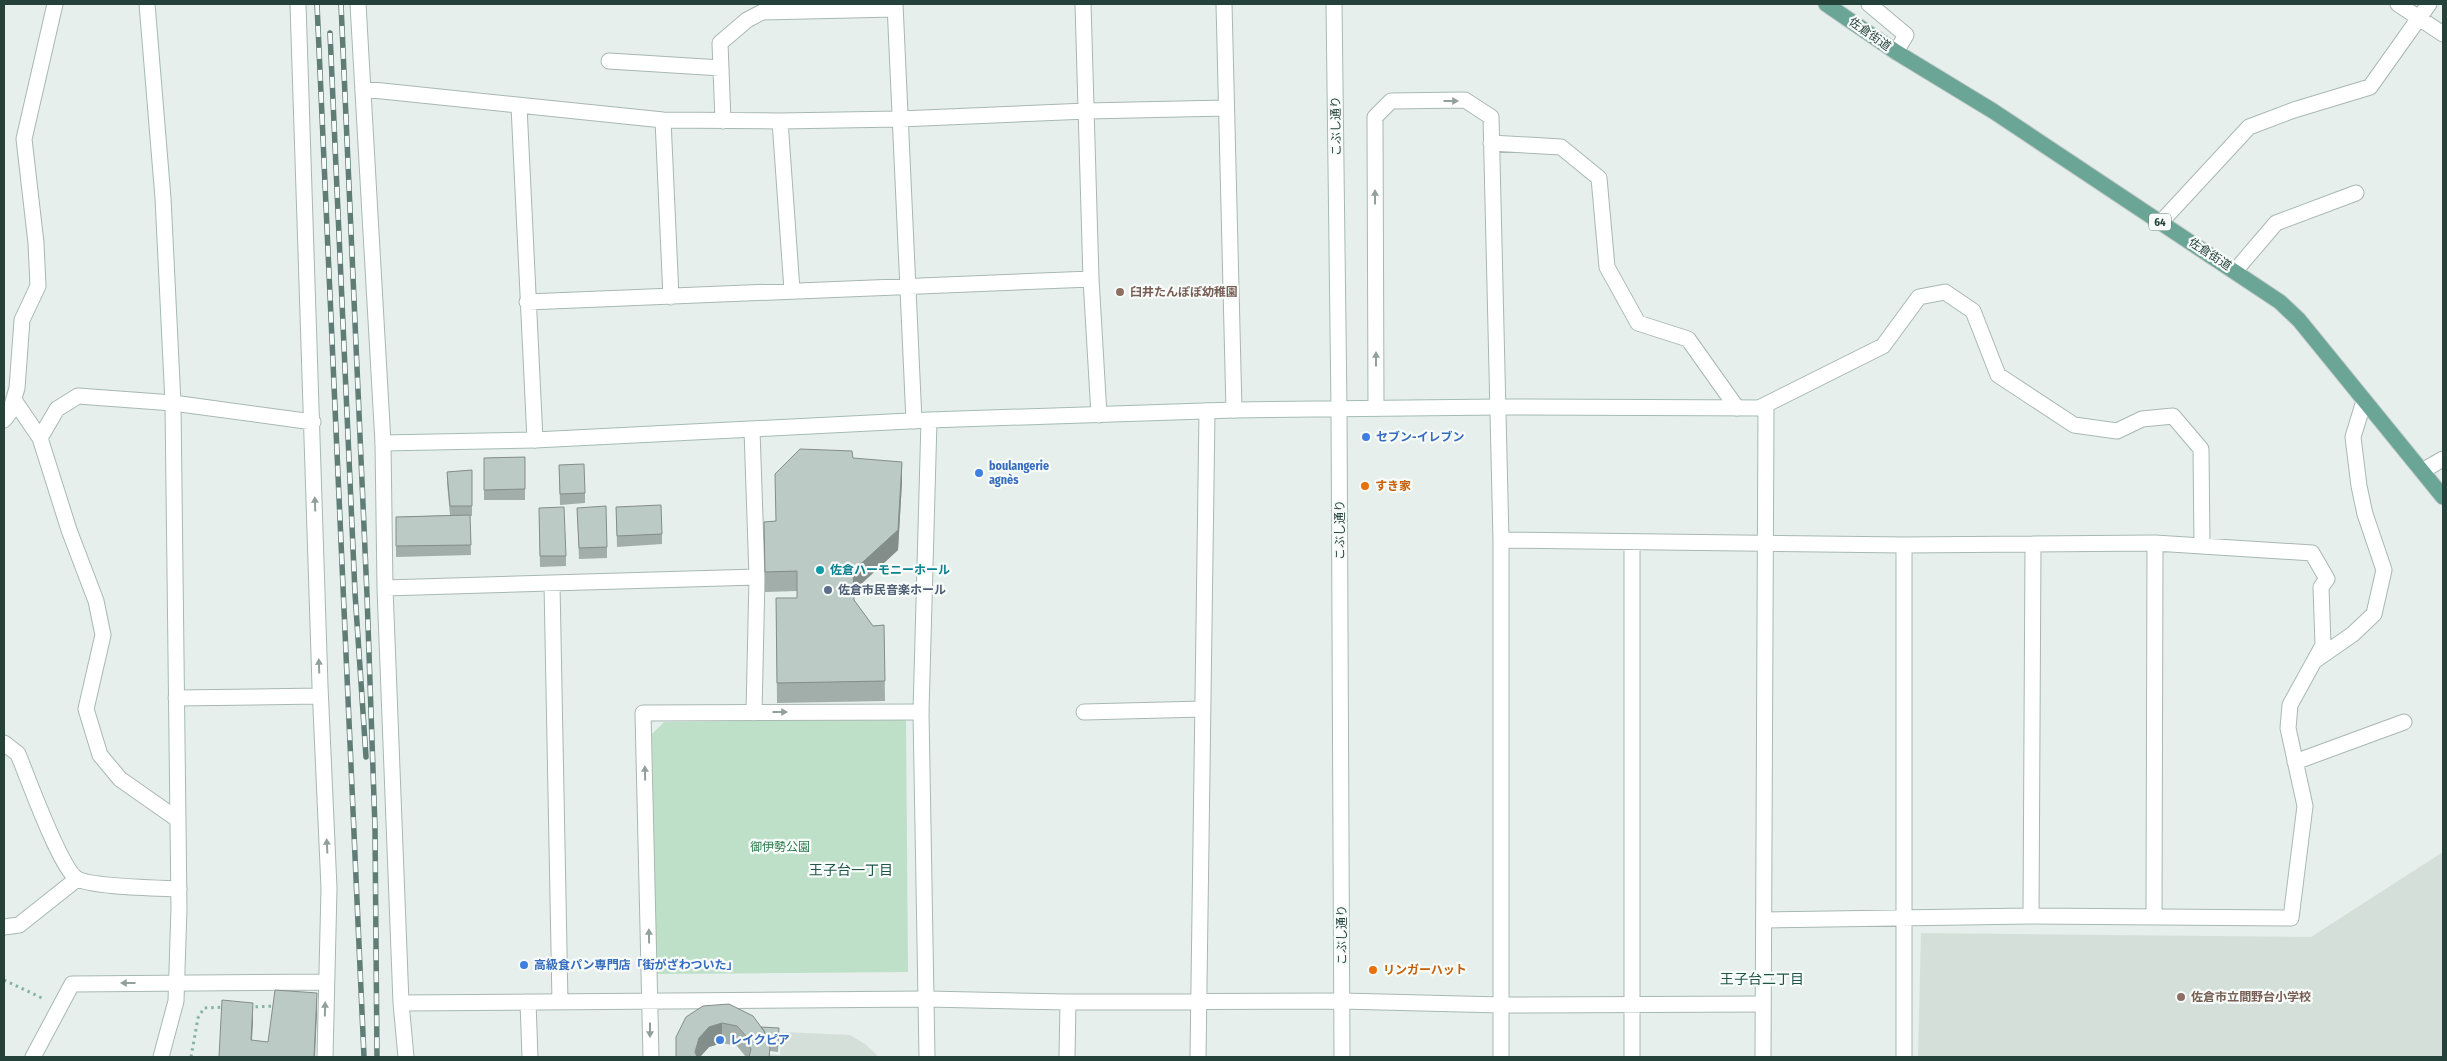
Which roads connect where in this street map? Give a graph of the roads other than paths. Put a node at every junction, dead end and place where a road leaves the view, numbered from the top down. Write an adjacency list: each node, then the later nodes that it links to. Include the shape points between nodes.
1 (55, 4): 36 (street, via 24,139 38,286 22,320)
2 (147, 4): 38 (street, via 163,198)
3 (298, 4): 50 (street)
4 (358, 4): 19 (street)
5 (1083, 4): 22 (street)
6 (1224, 4): 21 (street)
7 (1334, 4): 43 (street, こぶし通り)
8 (1826, 4): 16 (main road, 佐倉街道 / 64)
9 (1869, 4): 16 (street, via 1906,35)
10 (2398, 4): 14 (street)
11 (2429, 4): 14 (street)
12 (895, 7): 13 (street); 23 (street)
13 (764, 8): 18 (street, via 720,43)
14 (2420, 18): 15 (street); 29 (street, via 2370,87 2249,127)
15 (2443, 34)
16 (1896, 52): 29 (main road, 佐倉街道 / 64, via 1993,111)
17 (609, 61): 18 (street)
18 (721, 68): 25 (street)
19 (362, 89): 20 (street); 54 (street)
20 (520, 106): 24 (street); 35 (street)
21 (1226, 108): 22 (street); 44 (street)
22 (1087, 111): 23 (street); 31 (street)
23 (900, 119): 26 (street); 32 (street)
24 (663, 120): 25 (street); 34 (street)
25 (723, 120): 26 (street)
26 (780, 122): 33 (street)
27 (1491, 144): 39 (street); 40 (street, one-way to 27, via 1375,117 1391,101 1465,100 1490,117); 41 (street, via 1561,147 1599,178 1607,267 1638,323 1688,340)
28 (2356, 193): 30 (street, via 2276,224)
29 (2161, 222): 30 (main road, 佐倉街道 / 64)
30 (2235, 271): 37 (main road, 佐倉街道 / 64, via 2299,320)
31 (1091, 279): 32 (street); 46 (street)
32 (907, 286): 33 (street); 49 (street)
33 (792, 290): 34 (street)
34 (671, 296): 35 (street)
35 (527, 302): 53 (street)
36 (14, 400): 47 (street); 52 (street)
37 (2364, 401): 56 (main road, 佐倉街道 / 64); 68 (street, via 2353,436 2365,514 2384,570 2374,614 2353,634)
38 (173, 403): 50 (street); 52 (street, via 78,396 57,409); 70 (street)
39 (1500, 407): 40 (street); 41 (street); 58 (street)
40 (1376, 408): 43 (street)
41 (1737, 408): 42 (street)
42 (1759, 408): 61 (street, via 1766,408); 64 (street, via 1883,346 1919,298 1944,292 1973,311 1998,374 2074,425 2117,431 2142,419 2173,416 2201,449)
43 (1339, 409): 44 (street); 90 (street, こぶし通り)
44 (1234, 410): 45 (street)
45 (1207, 411): 46 (street); 71 (street)
46 (1099, 415): 48 (street)
47 (4, 420)
48 (929, 420): 49 (street); 73 (street)
49 (914, 421): 51 (street)
50 (313, 422): 69 (street, one-way to 50)
51 (752, 430): 53 (street); 65 (street)
52 (40, 438): 78 (street, via 96,601 102,635 86,709 100,755 120,779)
53 (535, 440): 54 (street)
54 (383, 443): 67 (street)
55 (2443, 459): 56 (street)
56 (2422, 471): 57 (main road, 佐倉街道 / 64)
57 (2443, 497)
58 (1502, 540): 59 (street); 98 (street)
59 (1632, 542): 61 (street); 96 (street)
60 (2156, 543): 62 (street); 64 (street); 82 (street)
61 (1764, 544): 63 (street); 84 (street)
62 (2033, 544): 63 (street); 81 (street)
63 (1904, 545): 83 (street)
64 (2202, 546): 68 (street, via 2312,553 2327,579 2320,587 2323,646)
65 (757, 578): 66 (street); 72 (street)
66 (552, 584): 67 (street); 92 (street)
67 (385, 588): 95 (street)
68 (2315, 660): 77 (street, via 2290,705 2288,728)
69 (320, 696): 70 (street); 86 (street, one-way to 69, via 329,888)
70 (176, 698): 78 (street)
71 (1203, 709): 74 (street); 89 (street)
72 (754, 712): 73 (street, one-way to 73); 93 (street, one-way to 72, via 643,713)
73 (921, 712): 88 (street)
74 (1084, 712)
75 (2404, 722): 77 (street)
76 (4, 743): 79 (street, via 18,754 62,860)
77 (2295, 762): 82 (street, via 2305,806 2291,918)
78 (177, 819): 80 (street)
79 (77, 879): 80 (street); 85 (street, via 19,925)
80 (179, 889): 87 (street)
81 (2031, 916): 82 (street); 83 (street)
82 (2154, 916)
83 (1904, 917): 84 (street); 112 (street)
84 (1764, 920): 97 (street)
85 (4, 927)
86 (326, 982): 87 (street); 101 (street, one-way to 86)
87 (177, 983): 99 (street, one-way to 99, via 72,984); 100 (street, via 176,1001)
88 (927, 999): 93 (street); 94 (street); 105 (street)
89 (1198, 1001): 90 (street); 94 (street); 107 (street)
90 (1342, 1001): 98 (street); 108 (street, こぶし通り)
91 (528, 1002): 92 (street); 95 (street); 103 (street)
92 (560, 1002): 93 (street)
93 (650, 1002): 104 (street, one-way to 104)
94 (1068, 1002): 106 (street)
95 (401, 1003): 102 (street)
96 (1632, 1004): 97 (street); 98 (street); 110 (street)
97 (1762, 1004): 111 (street)
98 (1501, 1005): 109 (street)
99 (33, 1057)
100 (161, 1057)
101 (325, 1057)
102 (406, 1057)
103 (530, 1057)
104 (651, 1057)
105 (927, 1057)
106 (1067, 1057)
107 (1198, 1057)
108 (1342, 1057)
109 (1501, 1057)
110 (1632, 1057)
111 (1763, 1057)
112 (1904, 1057)

